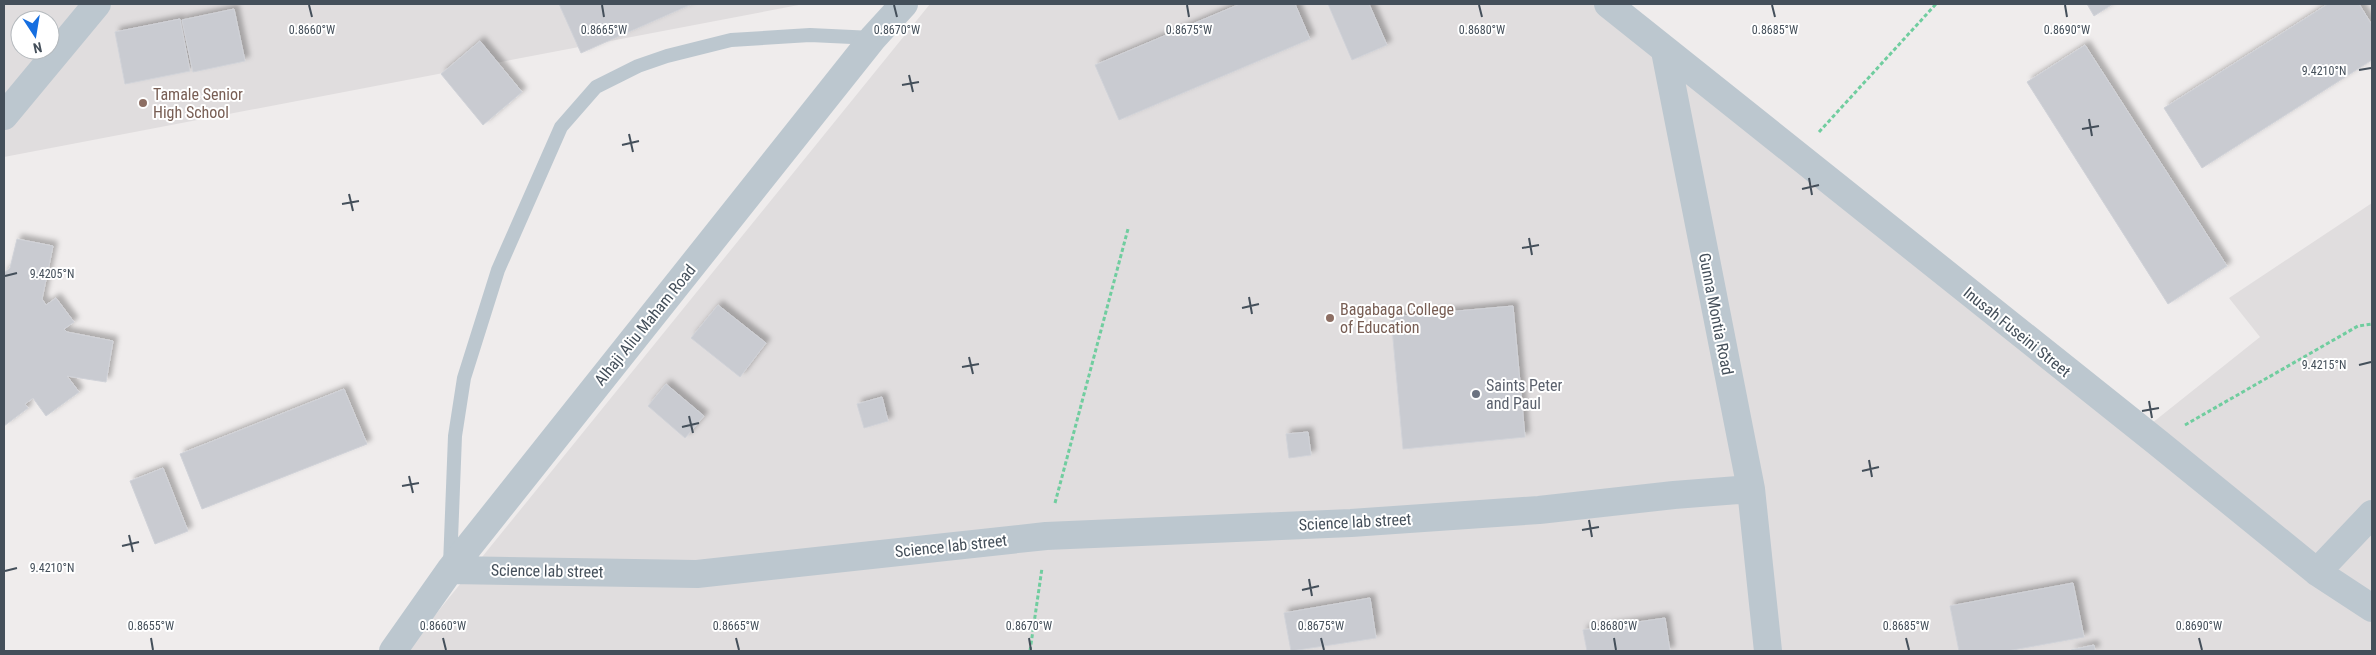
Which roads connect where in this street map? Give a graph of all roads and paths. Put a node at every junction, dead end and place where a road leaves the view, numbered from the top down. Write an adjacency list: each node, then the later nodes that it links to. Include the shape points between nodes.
1 (97, 4): 7 (street)
2 (904, 4): 5 (street, Alhaji Aliu Maham Road)
3 (1608, 4): 6 (street)
4 (1936, 4): 8 (path)
5 (873, 38): 15 (street, Alhaji Aliu Maham Road); 15 (lane, via 810,35 731,40 667,56 596,87 561,127 498,270 464,378 455,436)
6 (1664, 51): 8 (street, Inusah Fuseini Street); 12 (street, Gunna Montia Road)
7 (4, 116)
8 (1797, 157): 11 (street, Inusah Fuseini Street)
9 (1128, 229): 14 (path)
10 (2372, 324): 11 (path, via 2358,326)
11 (2157, 442): 16 (street, Inusah Fuseini Street)
12 (1751, 489): 14 (street, Science lab street, via 1452,516); 20 (street, Gunna Montia Road)
13 (2372, 514): 16 (street)
14 (1046, 536): 15 (street, Science lab street, via 697,574); 19 (path)
15 (450, 570): 18 (street, Alhaji Aliu Maham Road)
16 (2317, 572): 17 (street, Inusah Fuseini Street)
17 (2372, 608)
18 (393, 651)
19 (1030, 651)
20 (1768, 651)

